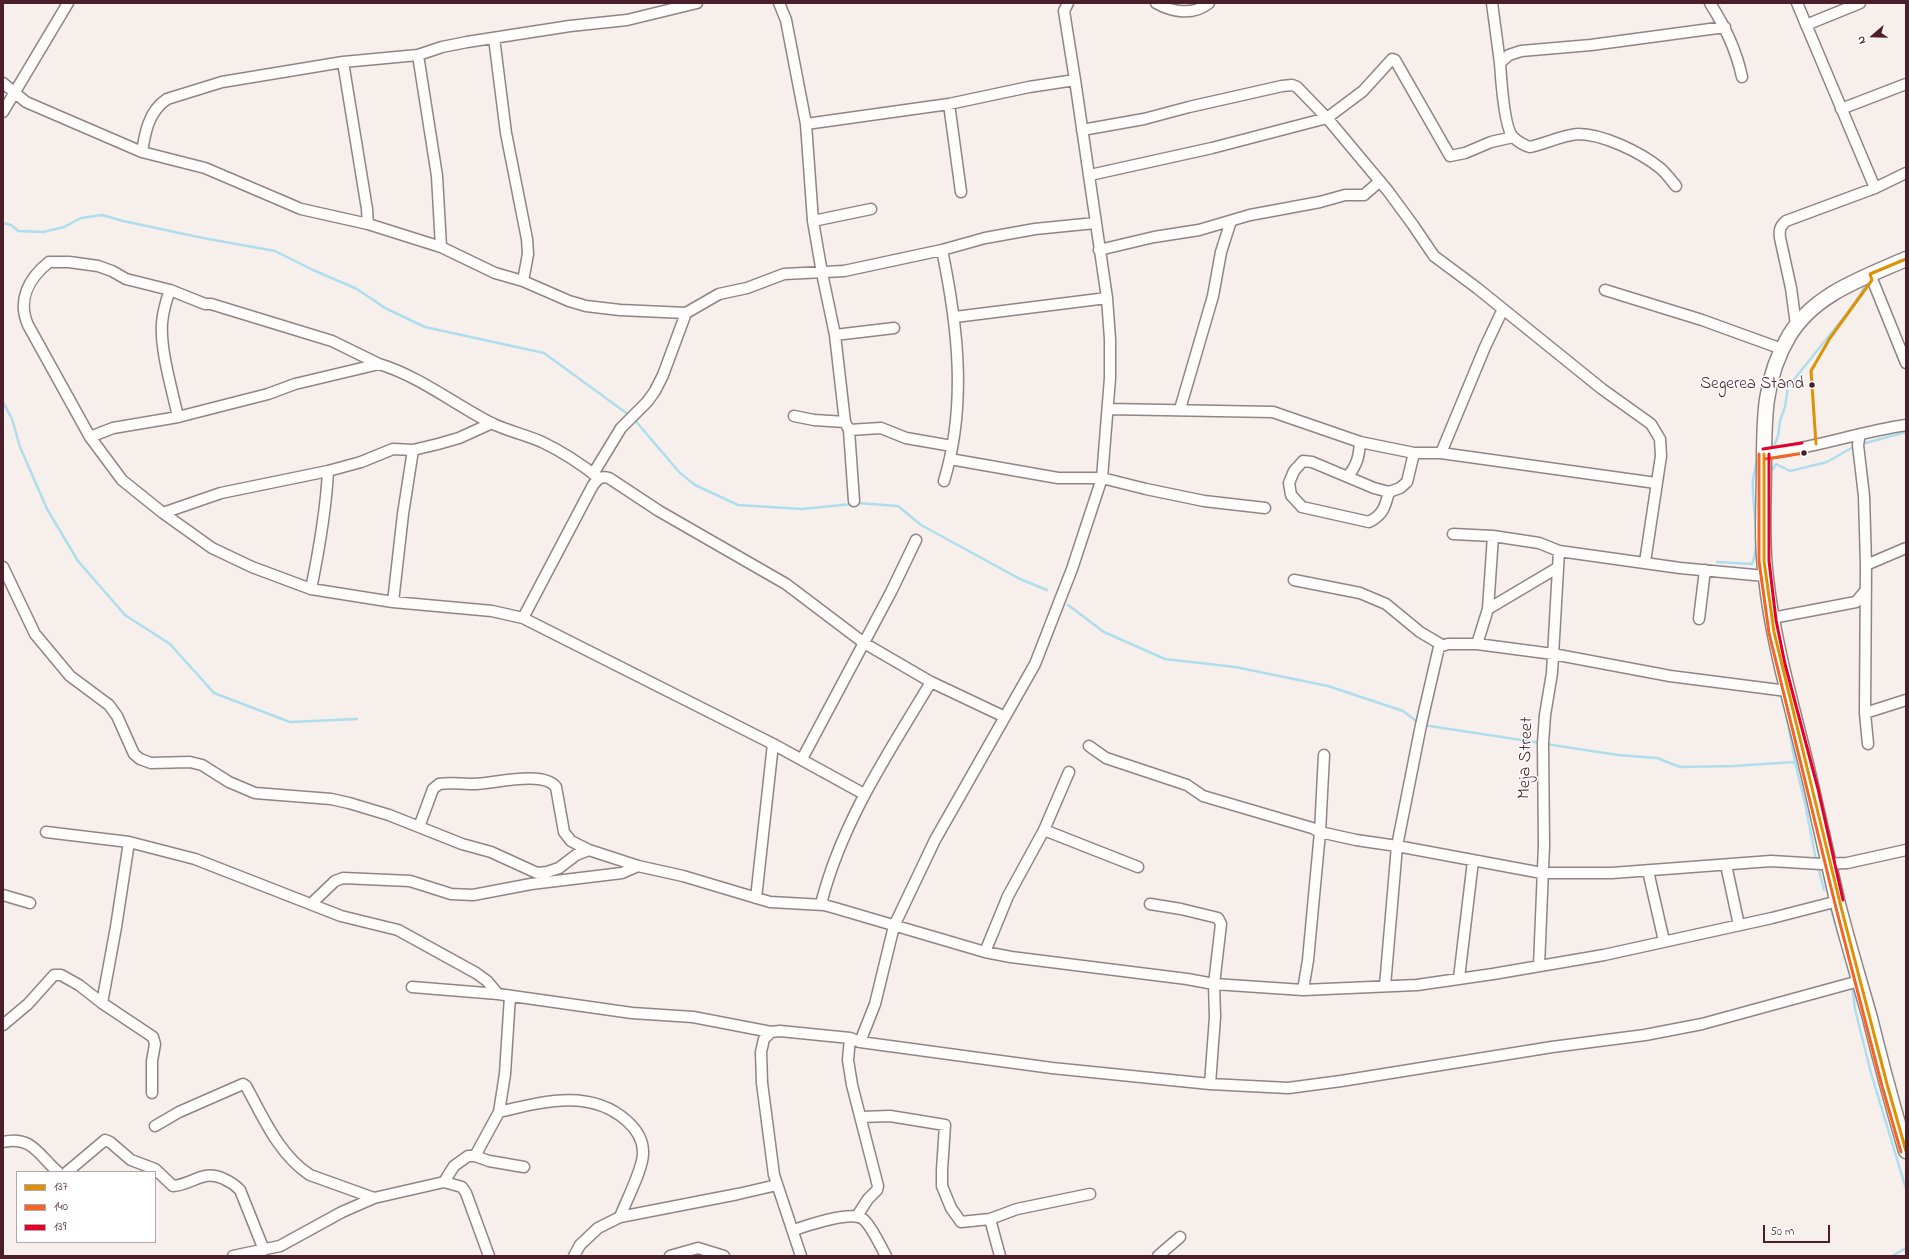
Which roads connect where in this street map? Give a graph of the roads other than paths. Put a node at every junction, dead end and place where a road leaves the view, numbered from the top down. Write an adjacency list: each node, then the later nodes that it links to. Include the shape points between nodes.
1 (68, 3): 21 (street)
2 (697, 3): 13 (street, via 627,20)
3 (1068, 3): 18 (street, via 1064,11)
4 (1156, 3): 5 (street, via 1172,10 1189,12)
5 (1209, 3)
6 (1492, 3): 16 (street)
7 (1710, 3): 12 (street)
8 (1797, 3): 11 (street)
9 (1860, 3): 11 (street)
10 (781, 4): 26 (street)
11 (1806, 25): 23 (street)
12 (1725, 27): 16 (street, via 1590,46 1521,51 1509,55); 17 (street, via 1738,59)
13 (494, 38): 14 (street); 47 (street, via 506,133 527,239 528,254)
14 (418, 55): 15 (street); 41 (street, via 438,176)
15 (343, 62): 29 (street, via 222,82 167,99 160,104 145,130); 40 (street)
16 (1500, 63): 28 (street, via 1508,126)
17 (1742, 77)
18 (1075, 80): 22 (street); 27 (street)
19 (3, 83): 21 (street)
20 (1906, 84): 23 (street)
21 (15, 92): 24 (street); 29 (street, via 26,102)
22 (949, 104): 26 (street); 35 (street)
23 (1841, 109): 34 (street)
24 (3, 112)
25 (1327, 118): 27 (street, via 1292,85 1144,119); 28 (street, via 1363,91 1392,59 1395,60 1450,156); 31 (street, via 1212,148); 32 (street)
26 (806, 124): 37 (street)
27 (1082, 130): 31 (street)
28 (1513, 137): 33 (street, via 1530,146 1576,134 1600,138 1627,148 1651,162)
29 (142, 152): 40 (street, via 206,168 301,209)
30 (1906, 172): 34 (street)
31 (1090, 174): 39 (street)
32 (1380, 181): 38 (street, via 1364,195 1345,195 1250,214); 51 (street, via 1434,256)
33 (1676, 186)
34 (1875, 188): 54 (street, via 1782,224 1780,238)
35 (961, 192)
36 (871, 209): 37 (street)
37 (813, 221): 45 (street)
38 (1231, 221): 43 (street); 62 (street, via 1221,252 1213,296)
39 (1096, 223): 42 (street, via 1035,229 985,238); 43 (street)
40 (368, 224): 41 (street)
41 (441, 247): 47 (street, via 495,274)
42 (942, 250): 45 (street, via 844,271); 53 (street)
43 (1099, 250): 50 (street)
44 (1906, 260): 46 (main road)
45 (822, 273): 52 (street, via 784,274 748,288 719,294); 56 (street)
46 (1870, 274): 54 (main road, via 1825,299); 58 (street)
47 (523, 281): 52 (street, via 586,306)
48 (170, 290): 60 (street, via 204,304 250,314 332,341); 64 (street, via 164,308 163,342); 69 (street, via 126,279 98,266 54,261 40,269 28,288 24,297 24,316)
49 (1605, 290): 57 (street, via 1702,320)
50 (1107, 298): 53 (street); 61 (street, via 1110,339)
51 (1504, 309): 74 (street); 82 (street, via 1602,389 1655,428 1661,445)
52 (686, 313): 78 (street, via 655,391 621,428)
53 (955, 317): 71 (street, via 959,391)
54 (1796, 325): 57 (main road)
55 (894, 328): 56 (street)
56 (835, 335): 67 (street)
57 (1782, 349): 75 (main road, via 1767,394)
58 (1904, 351): 59 (street)
59 (1906, 363)
60 (378, 364): 64 (street); 65 (street, via 390,367 448,397)
61 (1108, 408): 62 (street); 80 (street)
62 (1180, 409): 70 (street, via 1273,412)
63 (794, 416): 67 (street)
64 (178, 417): 69 (street, via 113,428)
65 (492, 423): 72 (street, via 459,438); 78 (street, via 542,442 568,456)
66 (1906, 424): 68 (street)
67 (847, 426): 71 (street, via 881,428 906,438); 84 (street)
68 (1860, 434): 75 (street, via 1792,451); 93 (street, via 1858,445 1864,496)
69 (90, 437): 86 (street, via 122,480)
70 (1360, 442): 73 (street); 79 (street, via 1359,456)
71 (952, 446): 76 (street)
72 (413, 450): 77 (street, via 393,449 361,462); 101 (street)
73 (1414, 453): 74 (street); 83 (street, via 1406,482 1400,488)
74 (1441, 453): 82 (street)
75 (1764, 454): 97 (main road)
76 (950, 459): 80 (street, via 1058,478); 81 (street)
77 (328, 471): 86 (street, via 221,493); 99 (street, via 320,546)
78 (596, 476): 103 (street); 106 (street, via 609,478 659,511 786,584)
79 (1348, 476): 83 (street); 83 (street, via 1303,461 1294,471 1289,483 1291,495 1302,507 1369,522 1378,517 1385,507)
80 (1102, 478): 85 (street, via 1204,501); 114 (street, via 1048,633 1035,664)
81 (944, 481)
82 (1656, 483): 92 (street)
83 (1389, 492)
84 (854, 501)
85 (1265, 508)
86 (163, 513): 99 (street, via 212,548 252,567)
87 (1452, 534): 88 (street)
88 (1493, 536): 91 (street, via 1539,543); 102 (street)
89 (916, 540): 106 (street)
90 (1906, 548): 93 (street)
91 (1559, 551): 92 (street); 95 (street, Meja Street)
92 (1645, 562): 96 (street)
93 (1866, 565): 100 (street)
94 (3, 567): 122 (street, via 35,634 70,676 109,705 137,757 151,764 190,762 202,765 248,791 349,803)
95 (1557, 568): 102 (street); 109 (street, Meja Street)
96 (1705, 570): 97 (street); 105 (street)
97 (1765, 576): 104 (main road)
98 (1294, 580): 108 (street, via 1360,593 1386,604 1420,632)
99 (311, 589): 101 (street)
100 (1866, 590): 104 (street, via 1856,602); 113 (street)
101 (393, 602): 103 (street, via 492,611)
102 (1488, 609): 107 (street)
103 (523, 618): 115 (street)
104 (1772, 618): 111 (main road)
105 (1699, 619)
106 (864, 643): 110 (street); 119 (street)
107 (1477, 644): 108 (street); 109 (street)
108 (1442, 645): 127 (street, via 1436,652)
109 (1553, 654): 111 (street, via 1670,676); 136 (street, Meja Street, via 1543,743)
110 (931, 682): 114 (street); 121 (street)
111 (1787, 691): 131 (main road)
112 (1906, 700): 113 (street)
113 (1865, 713): 116 (street)
114 (1005, 717): 145 (street, via 935,840)
115 (773, 744): 119 (street); 138 (street)
116 (1868, 744)
117 (1089, 746): 125 (street, via 1106,758 1187,785 1203,796)
118 (1324, 755): 125 (street)
119 (802, 759): 121 (street)
120 (1069, 772): 123 (street)
121 (864, 794): 143 (street, via 838,848 822,900)
122 (419, 827): 128 (street, via 491,852 537,873 559,868 576,855); 128 (street, via 433,789 439,784 546,780 556,788 564,832 571,841)
123 (1044, 830): 134 (street); 147 (street, via 1008,896)
124 (46, 832): 126 (street)
125 (1320, 832): 127 (street); 154 (street, via 1308,960)
126 (129, 842): 141 (street, via 195,859); 157 (street)
127 (1397, 846): 130 (street); 152 (street)
128 (589, 850): 133 (street)
129 (1906, 850): 131 (street, via 1847,863)
130 (1473, 861): 136 (street); 149 (street)
131 (1829, 864): 132 (street, via 1771,862); 139 (main road)
132 (1726, 865): 135 (street); 144 (street)
133 (638, 866): 138 (street, via 683,876); 141 (street, via 622,873 531,884 474,895 452,894 410,881 343,878 335,881)
134 (1138, 867)
135 (1648, 871): 136 (street); 146 (street)
136 (1542, 873): 148 (street, Meja Street)
137 (3, 895): 140 (street)
138 (756, 898): 143 (street, via 770,902)
139 (1838, 901): 144 (street); 150 (main road)
140 (30, 903)
141 (312, 903): 155 (street, via 342,916 398,930 476,973)
142 (1150, 904): 151 (street, via 1181,909 1220,920 1222,930)
143 (824, 905): 145 (street)
144 (1739, 925): 146 (street)
145 (894, 926): 147 (street); 161 (street, via 875,1004)
146 (1664, 941): 148 (street)
147 (985, 952): 151 (street)
148 (1539, 966): 149 (street)
149 (1458, 978): 152 (street, via 1417,985)
150 (1859, 981): 162 (street, via 1702,1024 1632,1038 1552,1047 1296,1087); 168 (main road)
151 (1214, 984): 154 (street); 162 (street, via 1215,1017)
152 (1385, 986): 154 (street)
153 (412, 987): 155 (street)
154 (1302, 990)
155 (498, 994): 156 (street)
156 (510, 996): 159 (street, via 632,1013 693,1017); 164 (street, via 505,1074)
157 (102, 1003): 158 (street, via 78,984 61,974 56,974 28,1004); 163 (street, via 153,1037 155,1044)
158 (3, 1025)
159 (771, 1032): 160 (street); 174 (street, via 764,1039 761,1056 762,1083 769,1150)
160 (850, 1038): 161 (street); 165 (street, via 848,1060)
161 (860, 1042): 162 (street, via 1052,1068)
162 (1210, 1084)
163 (152, 1093)
164 (499, 1112): 169 (street); 178 (street, via 546,1102 576,1100 601,1105 619,1114 632,1125 642,1141 643,1153)
165 (861, 1117): 177 (street, via 878,1186); 179 (street, via 890,1116 945,1125 942,1179 951,1208 961,1222)
166 (155, 1126): 176 (street, via 179,1112 243,1084 271,1131 302,1170)
167 (3, 1142): 171 (street, via 25,1142)
168 (1906, 1151)
169 (475, 1156): 170 (street); 173 (street, via 468,1156 454,1166)
170 (524, 1167)
171 (57, 1171)
172 (68, 1171): 182 (street, via 105,1140 131,1160 155,1168 173,1186 216,1175 240,1190)
173 (444, 1182): 176 (street); 184 (street, via 462,1187 466,1193)
174 (777, 1185): 178 (street); 180 (street)
175 (1090, 1194): 179 (street, via 1017,1209)
176 (374, 1198): 182 (street, via 342,1212 287,1243)
177 (857, 1216): 180 (street, via 836,1218); 189 (street, via 864,1220)
178 (620, 1217): 185 (street, via 598,1228 580,1245)
179 (990, 1219): 190 (street)
180 (793, 1230): 188 (street)
181 (1180, 1237): 191 (street)
182 (264, 1250): 183 (street)
183 (233, 1256)
184 (489, 1256)
185 (574, 1256)
186 (670, 1256): 187 (street, via 698,1248)
187 (724, 1256)
188 (801, 1256)
189 (886, 1256)
190 (1000, 1256)
191 (1158, 1256)

